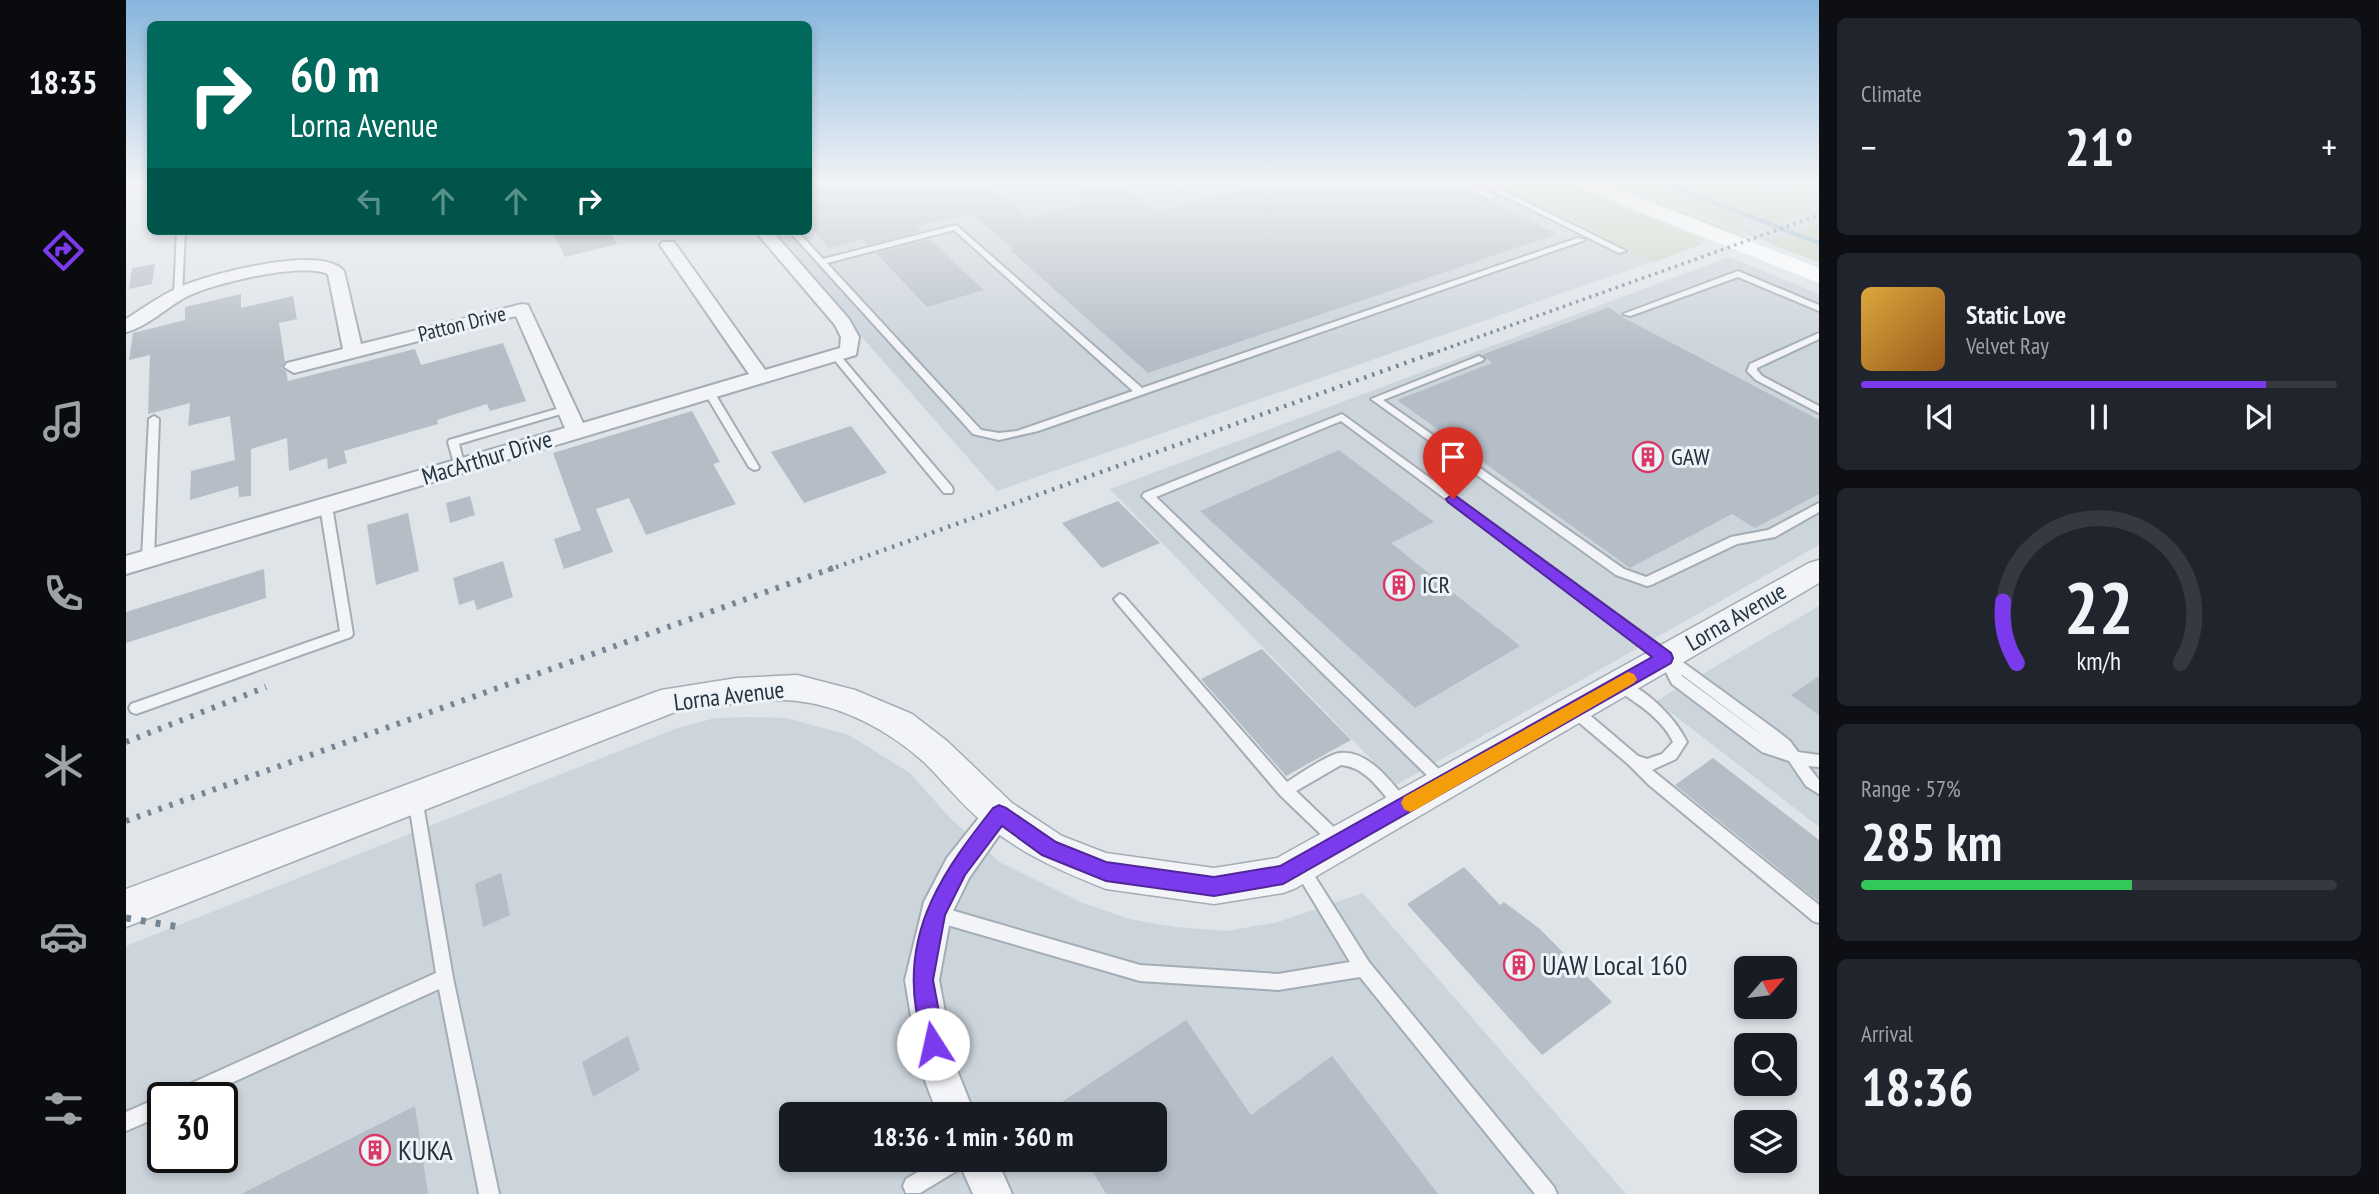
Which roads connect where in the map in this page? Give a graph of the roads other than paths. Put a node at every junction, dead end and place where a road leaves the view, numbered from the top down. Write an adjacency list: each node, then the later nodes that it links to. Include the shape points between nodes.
1 (181, 240): 13 (lane)
2 (771, 240): 21 (street, via 842,323 850,337)
3 (801, 240): 11 (lane)
4 (907, 240): 11 (lane)
5 (970, 240): 26 (lane)
6 (1581, 240): 26 (lane)
7 (1599, 240): 10 (lane)
8 (1728, 240): 12 (main road)
9 (668, 245): 24 (street)
10 (1622, 251)
11 (820, 262): 26 (lane, via 967,421 988,437 1014,436)
12 (1819, 276)
13 (178, 295): 16 (street); 20 (street, via 299,264 328,265 337,275)
14 (1819, 308): 17 (lane, via 1738,274)
15 (126, 310): 16 (street)
16 (146, 314): 18 (street)
17 (1626, 314)
18 (126, 327)
19 (1819, 336): 28 (lane, via 1753,366 1752,371)
20 (353, 352): 23 (street, Patton Drive); 27 (street, Patton Drive, via 522,309)
21 (842, 353): 24 (street, MacArthur Drive); 33 (lane)
22 (1479, 359): 35 (lane, via 1376,399 1620,572 1647,582 1735,540 1772,534)
23 (294, 368)
24 (761, 377): 25 (street, MacArthur Drive)
25 (709, 392): 30 (street, MacArthur Drive); 32 (lane)
26 (1140, 392)
27 (567, 409): 30 (street, Patton Drive); 31 (lane, via 453,442)
28 (1819, 410)
29 (154, 419): 36 (lane)
30 (577, 432): 31 (street, MacArthur Drive)
31 (460, 467): 34 (street, MacArthur Drive)
32 (754, 467)
33 (948, 491)
34 (326, 506): 36 (street, MacArthur Drive); 42 (lane, via 347,635)
35 (1819, 507)
36 (148, 559): 37 (street, MacArthur Drive)
37 (126, 565)
38 (1819, 570): 40 (street, Lorna Avenue)
39 (1120, 599): 49 (lane)
40 (1665, 658): 41 (street, Lorna Avenue); 44 (lane, via 1677,680 1705,702 1767,748); 47 (lane, via 1342,417 1148,496)
41 (1619, 684): 43 (street, Lorna Avenue); 45 (lane, via 1668,721 1680,742 1678,750 1657,762 1647,765)
42 (136, 708)
43 (1574, 710): 45 (lane); 47 (street, Lorna Avenue)
44 (1796, 758): 46 (lane); 48 (lane)
45 (1633, 760): 57 (lane)
46 (1819, 761)
47 (1445, 784): 51 (street, Lorna Avenue)
48 (1819, 788)
49 (1285, 790): 51 (lane, via 1349,759 1375,775); 53 (lane)
50 (415, 798): 52 (street, Lorna Avenue, via 673,699 797,688 855,703 900,724 936,751); 55 (street, Lorna Avenue); 59 (lane)
51 (1403, 807): 53 (street, Lorna Avenue)
52 (999, 814): 54 (street, Lorna Avenue, via 1049,848 1106,872 1214,886 1283,875); 56 (street, via 958,868)
53 (1340, 843): 54 (street, Lorna Avenue)
54 (1300, 865): 58 (lane)
55 (126, 908)
56 (935, 913): 58 (lane, via 1140,973 1278,982); 61 (street, via 922,980 937,1065)
57 (1819, 915)
58 (1363, 968): 69 (lane)
59 (444, 978): 60 (lane); 67 (lane)
60 (213, 1082)
61 (952, 1102)
62 (147, 1112): 63 (lane)
63 (126, 1122)
64 (936, 1172): 66 (lane)
65 (983, 1172): 68 (street)
66 (913, 1186)
67 (489, 1194)
68 (993, 1194)
69 (1547, 1194)

